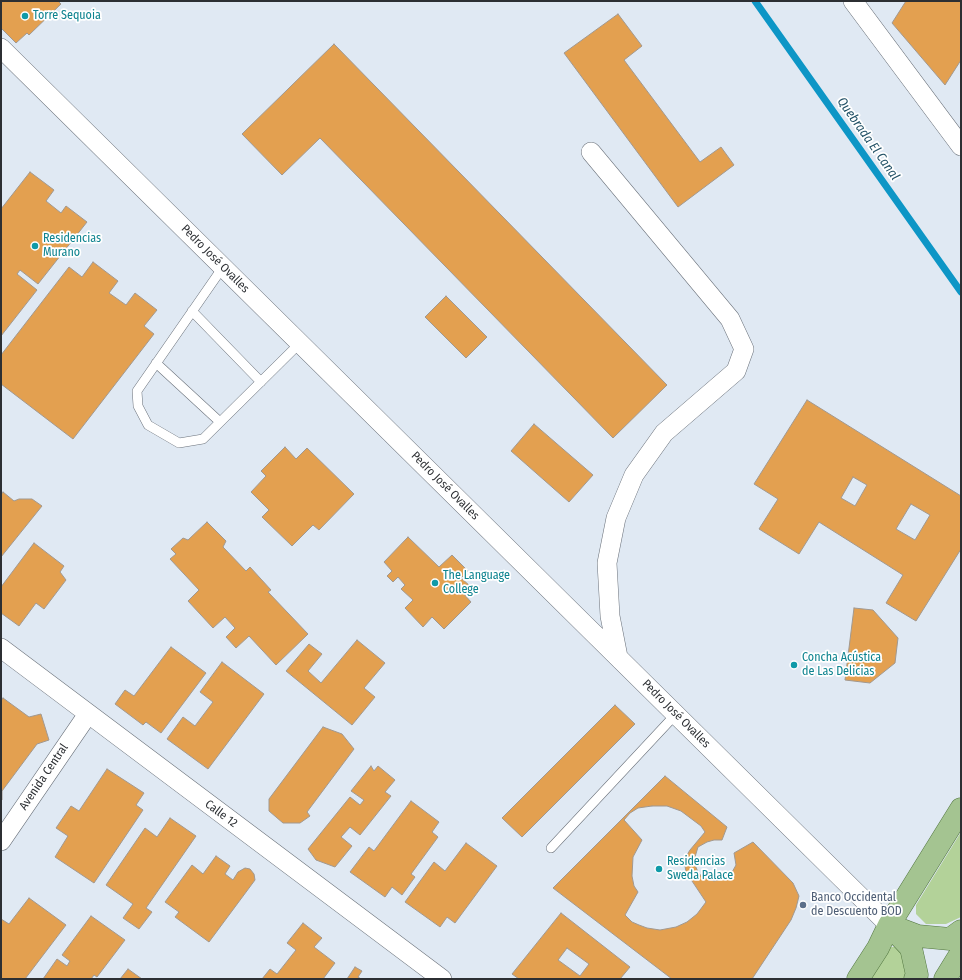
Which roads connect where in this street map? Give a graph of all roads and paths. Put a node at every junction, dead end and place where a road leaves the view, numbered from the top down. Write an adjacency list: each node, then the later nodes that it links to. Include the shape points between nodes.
1 (853, 1): 3 (street)
2 (1, 48): 5 (street, Pedro José Ovalles)
3 (961, 146)
4 (591, 152): 12 (street, via 730,319 744,348 736,371 664,433 634,475 616,518 607,563 610,616)
5 (223, 267): 6 (lane); 7 (street, Pedro José Ovalles)
6 (192, 311): 8 (lane); 9 (lane)
7 (300, 343): 9 (lane); 12 (street, Pedro José Ovalles)
8 (156, 363): 10 (lane); 10 (lane, via 137,391 138,406 148,425 179,443 203,439)
9 (261, 382): 10 (lane)
10 (220, 422)
11 (1, 648): 13 (street, Calle 12)
12 (618, 657): 14 (street, Pedro José Ovalles)
13 (88, 714): 16 (street, Avenida Central); 21 (street, Calle 12)
14 (676, 714): 17 (lane); 18 (street, Pedro José Ovalles)
15 (961, 809): 18 (main road)
16 (1, 841)
17 (551, 848)
18 (889, 925): 19 (main road, via 918,936 950,939); 22 (main road); 23 (main road, via 911,948 917,975)
19 (961, 931)
20 (961, 953): 24 (main road)
21 (442, 979)
22 (858, 979)
23 (915, 979)
24 (945, 979)

